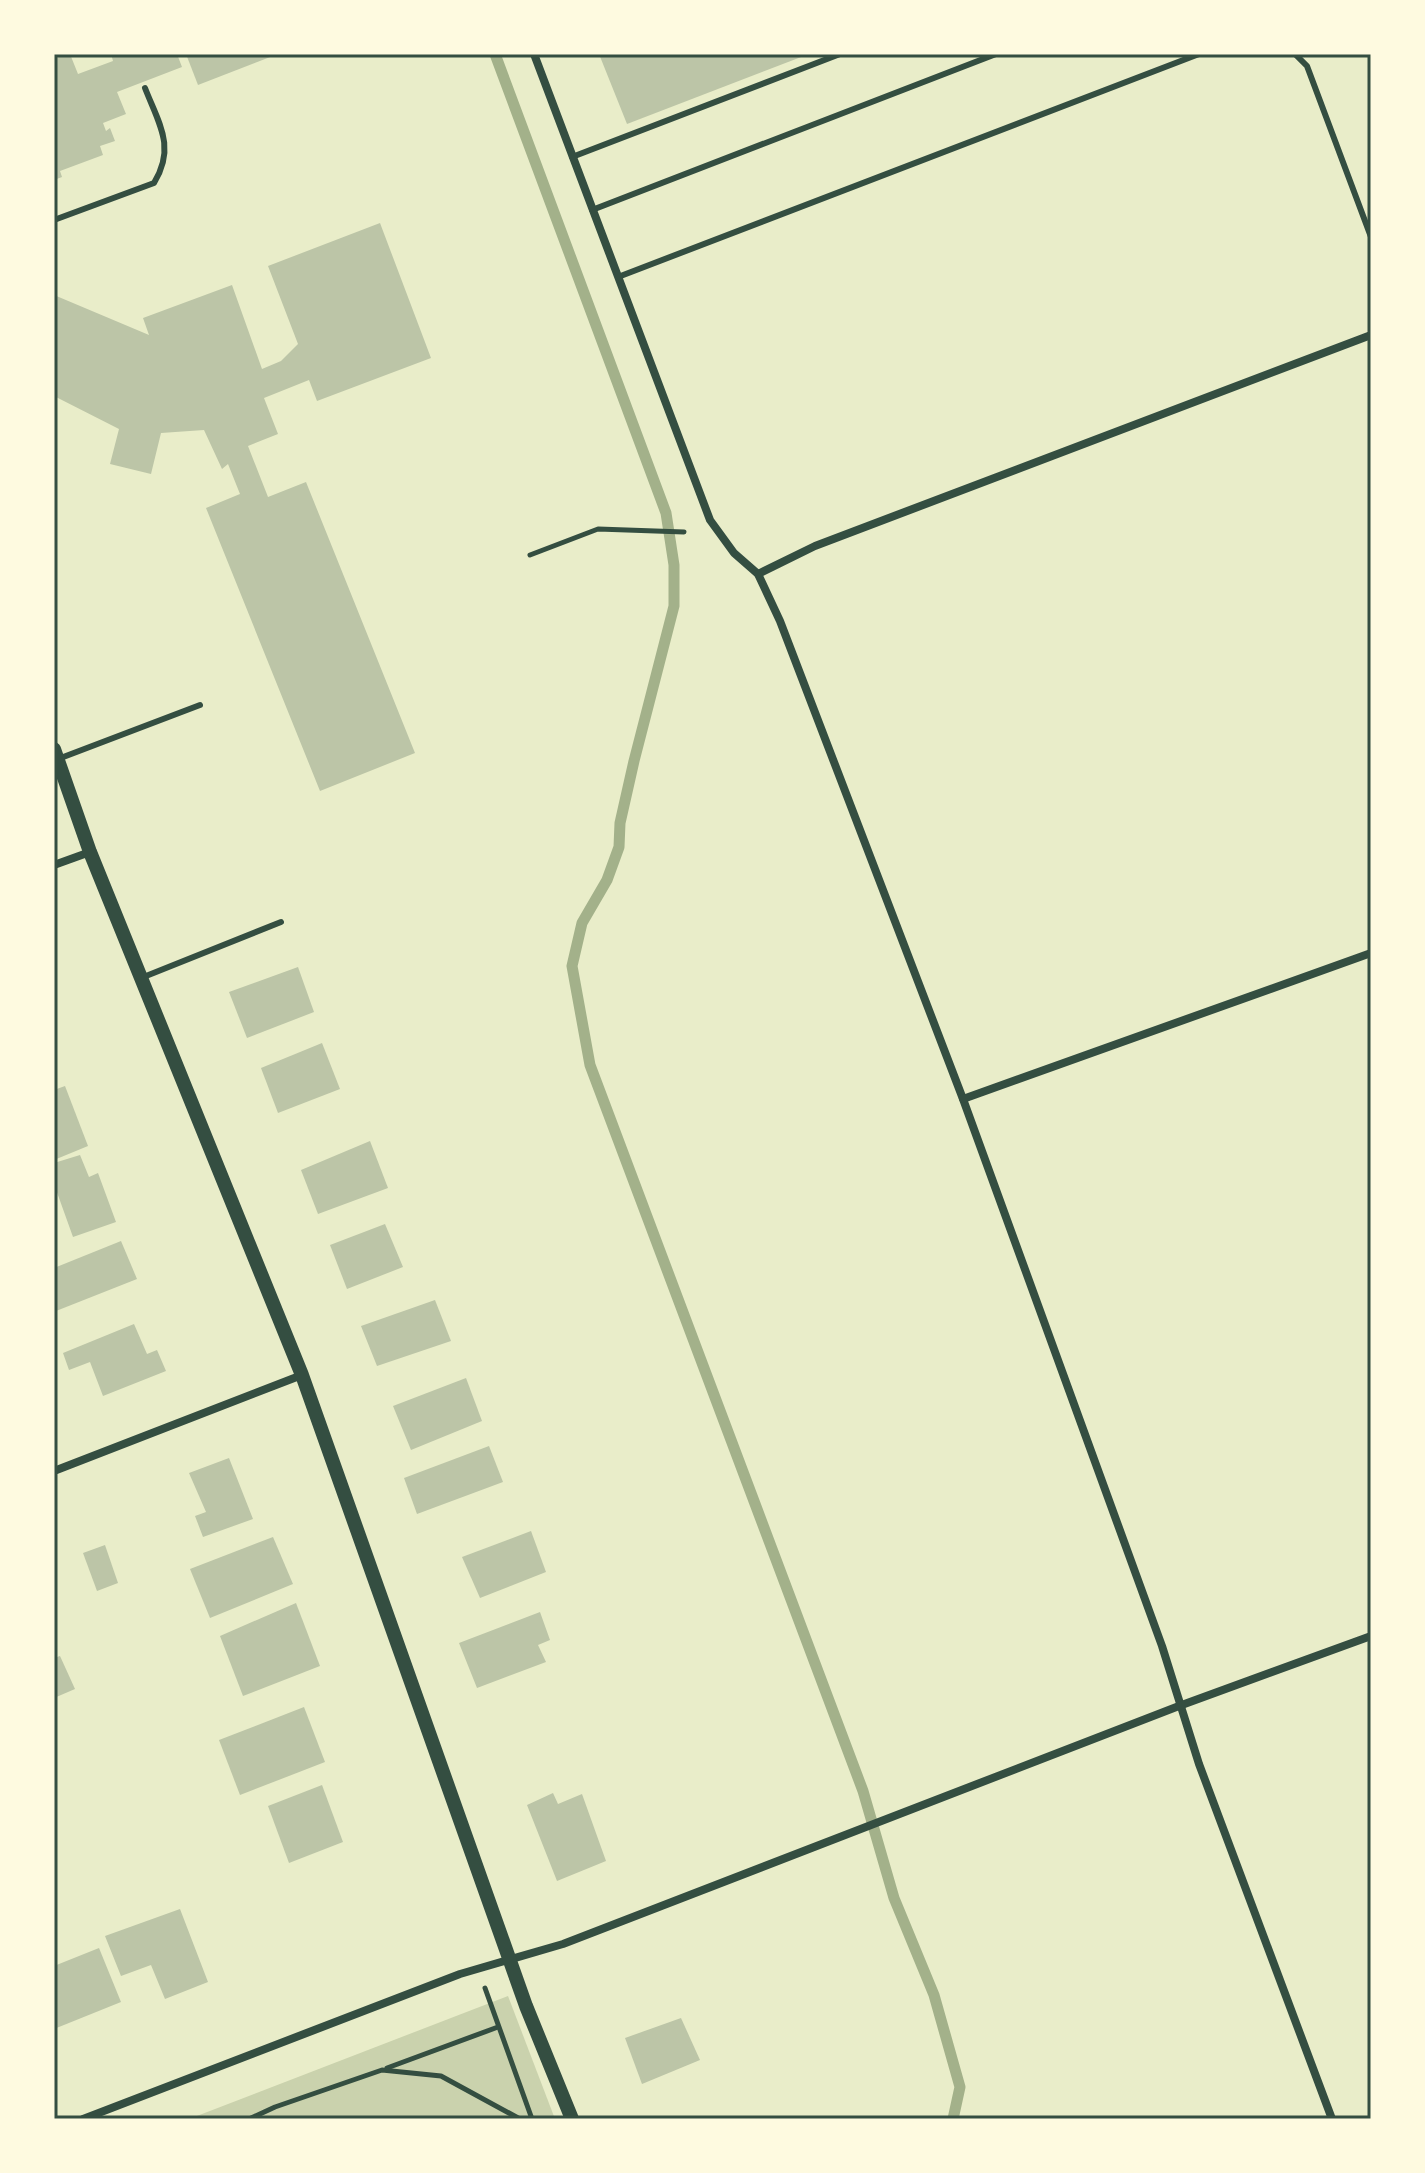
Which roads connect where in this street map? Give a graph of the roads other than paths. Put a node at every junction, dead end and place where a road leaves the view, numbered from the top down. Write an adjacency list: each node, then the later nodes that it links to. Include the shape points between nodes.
1 (534, 54): 7 (street)
2 (840, 54): 7 (lane)
3 (996, 54): 8 (lane)
4 (1199, 54): 11 (lane)
5 (1295, 54): 10 (lane, via 1307,66)
6 (145, 88): 9 (lane, via 165,140 166,157 154,183)
7 (572, 157): 8 (street)
8 (592, 210): 11 (street)
9 (54, 220)
10 (1371, 237)
11 (618, 277): 13 (street, via 710,520)
12 (1371, 335): 13 (street, via 830,540)
13 (758, 574): 21 (street)
14 (200, 705): 15 (lane)
15 (56, 754): 16 (street)
16 (90, 852): 17 (street); 20 (street)
17 (54, 865)
18 (281, 922): 20 (lane)
19 (1371, 953): 21 (street)
20 (141, 978): 22 (street)
21 (963, 1099): 25 (street, via 1162,1646)
22 (302, 1375): 23 (street); 26 (street)
23 (54, 1471)
24 (1371, 1636): 25 (street)
25 (1179, 1706): 26 (street); 29 (street)
26 (510, 1960): 27 (street); 28 (street)
27 (83, 2119)
28 (572, 2119)
29 (1332, 2119)

